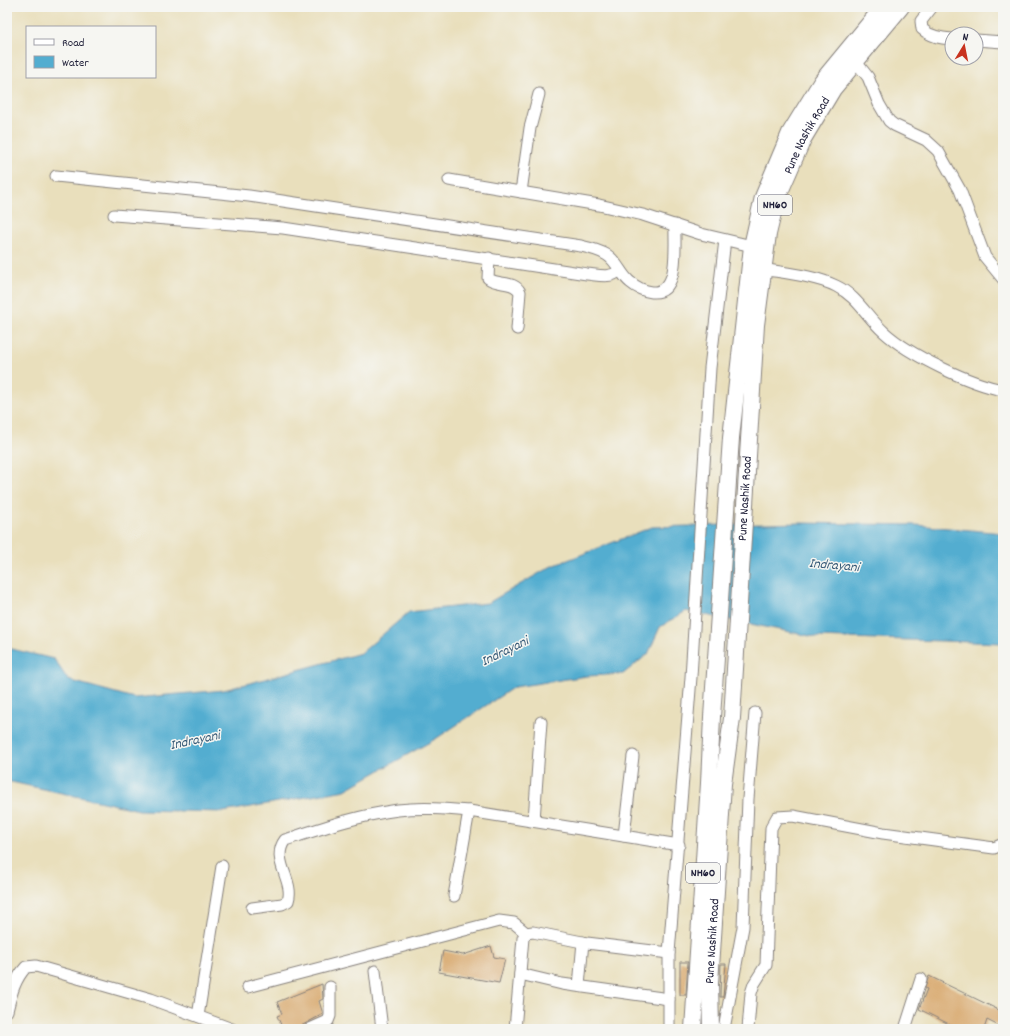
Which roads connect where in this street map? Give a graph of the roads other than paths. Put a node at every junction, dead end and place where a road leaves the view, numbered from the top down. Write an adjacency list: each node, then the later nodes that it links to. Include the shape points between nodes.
1 (882, 7): 15 (highway, Pune Nashik Road / NH60, via 822,81 790,133 763,197)
2 (900, 7): 7 (highway, Pune Nashik Road / NH60)
3 (932, 7): 4 (street, via 922,21 922,29 927,34)
4 (944, 38)
5 (984, 41): 6 (street)
6 (1003, 42)
7 (856, 62): 17 (highway, Pune Nashik Road / NH60, via 833,89 803,139 776,201); 19 (street, via 868,77 889,121 926,140 938,151 960,190 985,257)
8 (539, 94): 11 (street, via 530,128)
9 (56, 176): 18 (street, via 248,196 581,246 607,255)
10 (449, 180): 11 (street)
11 (521, 192): 13 (street, via 599,205)
12 (114, 215): 16 (street, via 283,228)
13 (675, 225): 14 (street); 18 (street, via 674,269 671,282 666,288 658,292 643,290 631,283)
14 (724, 240): 15 (street); 29 (street, via 710,368)
15 (752, 246): 50 (highway, Pune Nashik Road / NH60, via 731,438)
16 (489, 258): 18 (street, via 595,275 610,276); 20 (street, via 488,278 492,282 518,288 520,292)
17 (762, 269): 21 (street, via 836,285 854,298 885,334 912,352 974,382); 51 (highway, Pune Nashik Road / NH60, via 754,354 732,718 723,784 710,983)
18 (619, 270)
19 (1003, 278)
20 (517, 328)
21 (1003, 390)
22 (755, 713): 52 (street, via 748,799 743,927)
23 (541, 722): 26 (street)
24 (633, 756): 27 (street)
25 (469, 811): 26 (street); 31 (street); 32 (street, via 435,808 374,814 285,840 280,847 280,855 290,895 288,901)
26 (534, 820): 27 (street)
27 (624, 836): 29 (street)
28 (1003, 844): 53 (street, via 994,848 883,833 793,816 777,817 771,828 766,965 751,993)
29 (679, 845): 35 (street)
30 (222, 866): 44 (street)
31 (454, 896)
32 (252, 908)
33 (526, 933): 34 (street, via 533,932); 37 (street, via 523,938); 40 (street, via 514,923 499,921)
34 (583, 942): 35 (street); 39 (street)
35 (669, 953): 42 (street)
36 (375, 971): 47 (street)
37 (520, 974): 39 (street); 48 (street)
38 (921, 979): 54 (street)
39 (579, 986): 42 (street)
40 (248, 987)
41 (330, 987): 46 (street, via 328,1021)
42 (668, 998): 49 (street)
43 (7, 1011): 44 (street, via 15,983 21,973 26,967 36,966 136,994)
44 (198, 1016): 45 (street)
45 (232, 1029)
46 (310, 1029)
47 (382, 1029)
48 (515, 1029)
49 (669, 1029)
50 (693, 1029)
51 (711, 1029)
52 (724, 1029)
53 (748, 1029)
54 (905, 1029)

